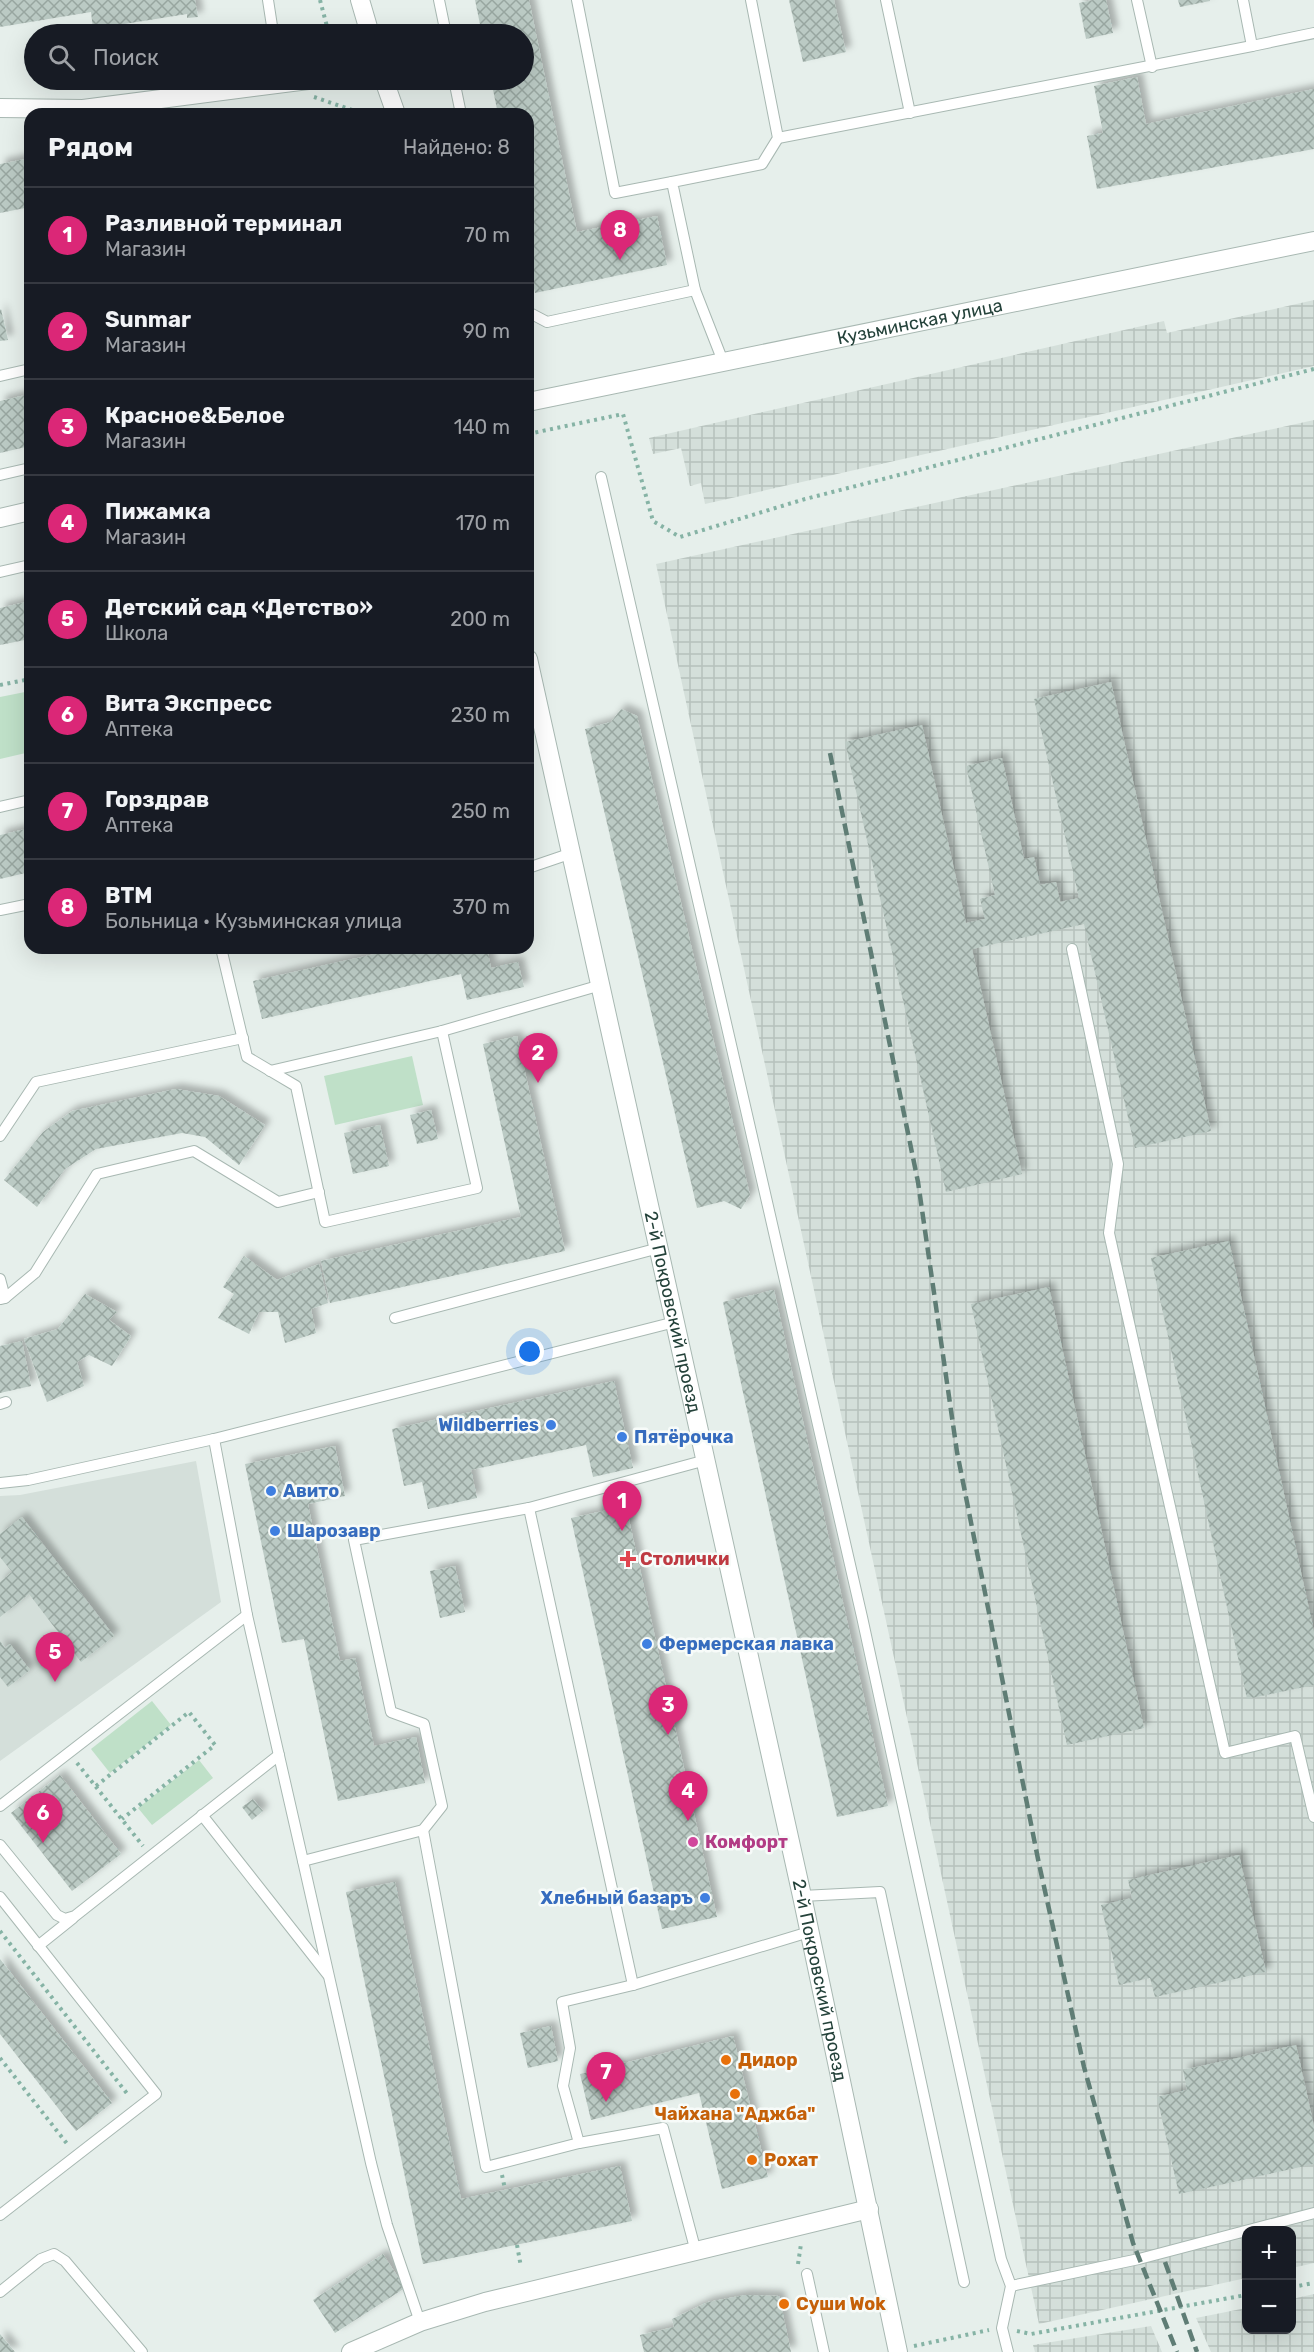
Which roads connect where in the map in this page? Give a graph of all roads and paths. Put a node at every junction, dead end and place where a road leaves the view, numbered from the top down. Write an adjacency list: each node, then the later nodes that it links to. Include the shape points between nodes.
1 (268, 0): 10 (lane)
2 (320, 0): 11 (path)
3 (360, 0): 12 (street)
4 (439, 0): 13 (lane)
5 (577, 0): 29 (lane, via 615,193)
6 (751, 0): 28 (lane)
7 (886, 0): 27 (lane)
8 (1137, 0): 16 (lane)
9 (1243, 0): 15 (lane)
10 (272, 24)
11 (326, 24)
12 (367, 24)
13 (444, 24)
14 (1314, 33): 15 (lane)
15 (1252, 46): 16 (lane)
16 (1152, 68): 27 (lane)
17 (270, 90): 22 (street)
18 (314, 90): 23 (path)
19 (388, 90): 24 (street)
20 (456, 90): 25 (lane)
21 (0, 108): 26 (street)
22 (111, 108)
23 (348, 108)
24 (394, 108)
25 (460, 108)
26 (24, 109)
27 (910, 113): 28 (lane)
28 (778, 138): 29 (lane, via 762,164)
29 (672, 182): 31 (lane)
30 (1314, 241): 33 (street, Кузьминская улица)
31 (695, 290): 32 (lane, via 547,322); 33 (lane)
32 (534, 315)
33 (724, 364): 37 (street, Кузьминская улица)
34 (1314, 369): 38 (path, via 816,496 680,537 653,521 623,414)
35 (24, 370): 36 (lane)
36 (0, 376)
37 (534, 401)
38 (534, 433)
39 (24, 469): 40 (lane)
40 (0, 475)
41 (601, 477): 110 (lane, via 859,1605 1001,2259)
42 (24, 512): 43 (street)
43 (0, 518)
44 (24, 566): 45 (lane)
45 (0, 572)
46 (24, 680): 47 (path)
47 (0, 685)
48 (534, 685): 51 (street, 2-й Покровский проезд)
49 (24, 801): 50 (lane)
50 (0, 807)
51 (572, 853): 52 (lane); 57 (street, 2-й Покровский проезд)
52 (534, 865)
53 (24, 905): 54 (lane)
54 (0, 910)
55 (1072, 949): 78 (lane, via 1118,1164 1109,1233 1225,1753 1295,1736)
56 (223, 954): 59 (lane)
57 (601, 985): 58 (lane); 63 (street, 2-й Покровский проезд)
58 (442, 1031): 60 (lane); 62 (lane, via 477,1188 326,1222)
59 (243, 1038): 60 (lane, via 247,1057); 61 (lane, via 36,1082)
60 (270, 1071): 62 (lane, via 296,1086)
61 (0, 1136)
62 (319, 1192): 65 (lane, via 278,1202 194,1151 97,1174 35,1273)
63 (658, 1248): 66 (lane); 67 (street, 2-й Покровский проезд)
64 (0, 1279): 65 (lane)
65 (2, 1299)
66 (395, 1318)
67 (675, 1322): 68 (lane); 69 (street, 2-й Покровский проезд)
68 (214, 1439): 70 (lane); 72 (lane)
69 (706, 1460): 71 (lane); 84 (street, 2-й Покровский проезд)
70 (0, 1483)
71 (530, 1508): 80 (lane, via 354,1540 391,1712 424,1724 442,1806); 91 (lane)
72 (247, 1615): 73 (lane); 76 (lane)
73 (279, 1755): 77 (lane); 83 (lane)
74 (73, 1758): 75 (path)
75 (96, 1786): 79 (path); 79 (path, via 189,1712 215,1745)
76 (0, 1806)
77 (202, 1815): 86 (lane); 90 (lane)
78 (1314, 1817)
79 (122, 1819): 81 (path)
80 (423, 1830): 83 (lane); 95 (lane, via 486,2167)
81 (140, 1841)
82 (0, 1845): 86 (lane, via 57,1915 65,1919)
83 (303, 1861): 90 (lane)
84 (802, 1896): 88 (street, 2-й Покровский проезд); 108 (lane, via 880,1892)
85 (0, 1898): 89 (lane)
86 (75, 1916): 89 (lane)
87 (0, 1931): 93 (path, via 129,2097)
88 (808, 1932): 91 (lane); 99 (street, 2-й Покровский проезд)
89 (38, 1946): 98 (lane, via 156,2094)
90 (330, 1978): 114 (lane, via 387,2225)
91 (633, 1985): 95 (lane, via 562,2002 570,2048 563,2086)
92 (0, 2058): 96 (path)
93 (121, 2104)
94 (76, 2138): 96 (path)
95 (579, 2143): 104 (lane, via 663,2128)
96 (68, 2145): 97 (path); 98 (path)
97 (59, 2152)
98 (76, 2156): 101 (lane)
99 (869, 2209): 104 (street); 116 (street, 2-й Покровский проезд)
100 (1314, 2213): 110 (lane, via 1140,2259)
101 (0, 2215)
102 (801, 2243): 105 (path)
103 (517, 2245): 106 (path)
104 (696, 2252): 114 (street, via 485,2302)
105 (798, 2264)
106 (521, 2267)
107 (807, 2274): 119 (lane)
108 (964, 2282)
109 (1314, 2283): 111 (path)
110 (1011, 2286): 115 (lane)
111 (1296, 2286)
112 (0, 2292): 117 (lane, via 41,2259 54,2254 65,2261)
113 (1242, 2296): 115 (path, via 1031,2334)
114 (420, 2322): 118 (street)
115 (1002, 2328): 116 (path); 120 (lane)
116 (904, 2349)
117 (142, 2352)
118 (351, 2352)
119 (824, 2352)
120 (1008, 2352)

